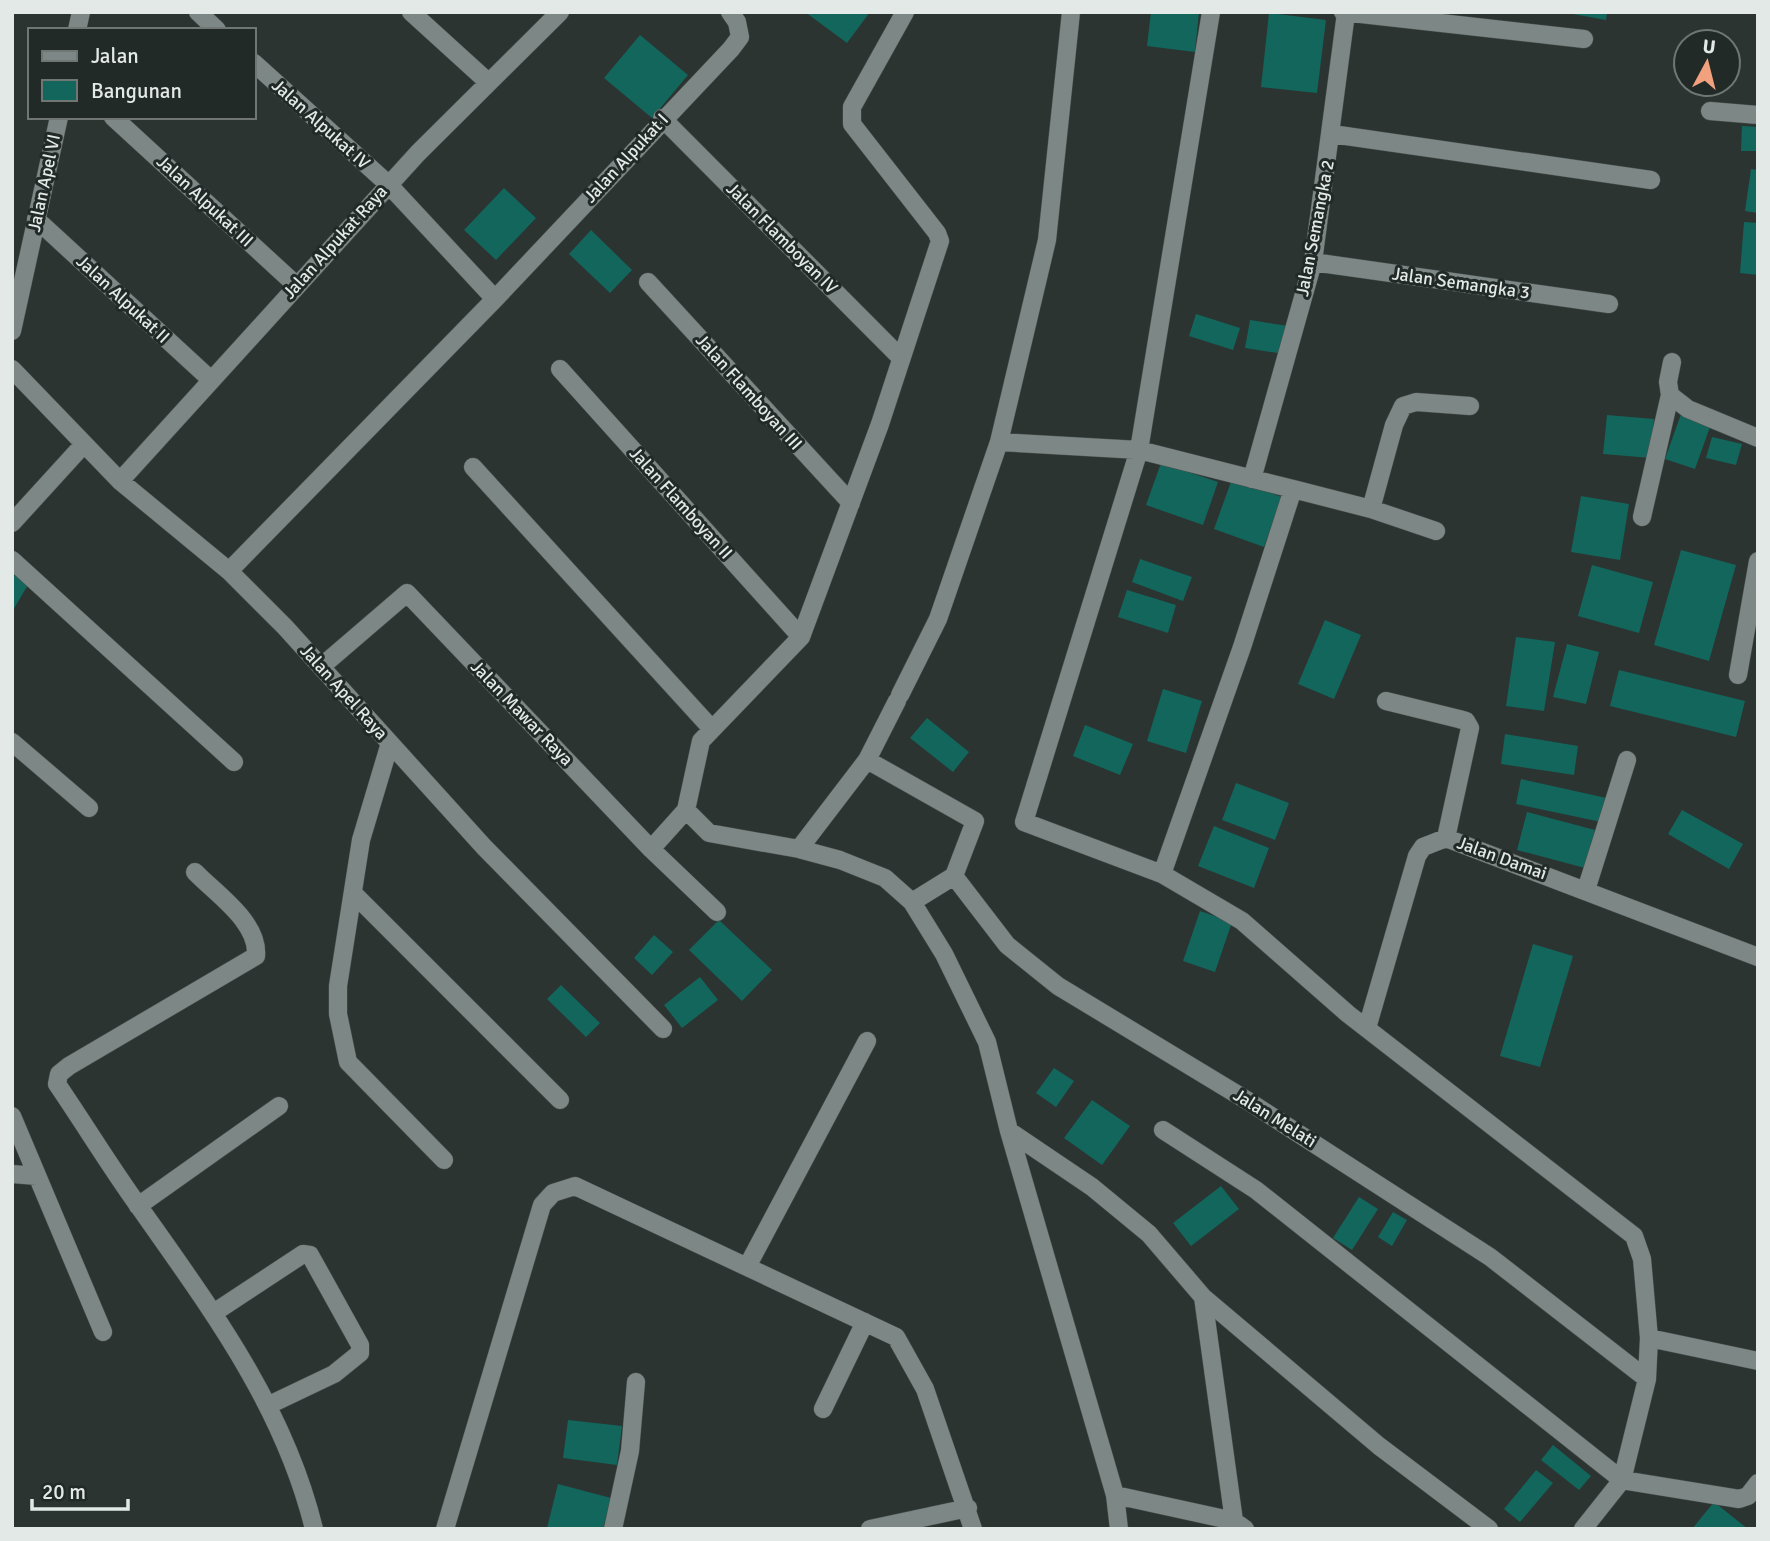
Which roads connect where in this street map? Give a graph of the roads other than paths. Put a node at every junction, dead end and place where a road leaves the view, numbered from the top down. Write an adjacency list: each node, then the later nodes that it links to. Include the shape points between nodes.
1 (198, 12): 9 (street)
2 (411, 12): 12 (street)
3 (560, 12): 12 (street, Jalan Alpukat Raya)
4 (730, 12): 15 (street, Jalan Alpukat I, via 740,37)
5 (905, 12): 29 (street, via 852,107 851,118 940,241)
6 (1072, 12): 37 (street, via 1047,240)
7 (1211, 12): 39 (street)
8 (1345, 12): 10 (street); 18 (street, Jalan Semangka 2)
9 (215, 28)
10 (1584, 39)
11 (256, 65): 20 (street, Jalan Alpukat IV)
12 (488, 82): 20 (street, Jalan Alpukat Raya)
13 (1710, 111): 14 (street)
14 (1758, 116)
15 (662, 118): 26 (street, Jalan Alpukat I); 29 (street, Jalan Flamboyan IV)
16 (59, 119): 21 (street, Jalan Apel VI)
17 (115, 119): 24 (street, Jalan Alpukat III)
18 (1332, 134): 19 (street); 22 (street, Jalan Semangka 2)
19 (1651, 180)
20 (388, 184): 24 (street, Jalan Alpukat Raya); 26 (street)
21 (36, 219): 25 (street, Jalan Apel VI); 33 (street, Jalan Alpukat II)
22 (1313, 262): 27 (street, Jalan Semangka 3); 41 (street, Jalan Semangka 2)
23 (648, 282): 44 (street, Jalan Flamboyan III)
24 (296, 285): 33 (street, Jalan Alpukat Raya)
25 (16, 293): 28 (street, Jalan Apel VI)
26 (495, 299): 51 (street, Jalan Alpukat I)
27 (1609, 304)
28 (12, 331)
29 (901, 358): 44 (street)
30 (1672, 362): 34 (street)
31 (12, 369): 38 (street, Jalan Apel Raya)
32 (560, 369): 52 (street, Jalan Flamboyan II)
33 (210, 379): 42 (street, Jalan Alpukat Raya)
34 (1670, 395): 36 (street, via 1688,409); 46 (street)
35 (1470, 406): 45 (street, via 1416,402 1404,406 1394,425)
36 (1758, 438)
37 (999, 442): 39 (street); 59 (street, via 938,619)
38 (84, 444): 42 (street, Jalan Apel Raya); 47 (street)
39 (1139, 450): 41 (street); 68 (street, via 1024,822)
40 (474, 467): 56 (street)
41 (1252, 479): 43 (street)
42 (120, 481): 51 (street, Jalan Apel Raya)
43 (1293, 489): 45 (street); 68 (street)
44 (851, 503): 52 (street)
45 (1371, 509): 48 (street)
46 (1642, 517)
47 (12, 523)
48 (1436, 531)
49 (12, 560): 61 (street)
50 (1758, 561): 54 (street)
51 (229, 571): 53 (street, Jalan Apel Raya)
52 (801, 637): 56 (street)
53 (322, 666): 58 (street, Jalan Apel Raya); 65 (street, Jalan Mawar Raya, via 407,593)
54 (1738, 675)
55 (1386, 701): 64 (street, via 1459,719 1470,728)
56 (711, 729): 63 (street, via 701,741)
57 (12, 742): 62 (street)
58 (390, 744): 71 (street, via 361,840); 76 (street, Jalan Apel Raya)
59 (867, 760): 66 (street); 69 (street, via 975,821)
60 (1627, 760): 70 (street)
61 (234, 762)
62 (89, 808)
63 (686, 810): 65 (street); 66 (street, via 709,833)
64 (1446, 838): 70 (street, Jalan Damai); 75 (street, Jalan Damai, via 1423,847 1417,856)
65 (651, 849): 73 (street, Jalan Mawar Raya)
66 (799, 849): 72 (street, via 885,878)
67 (195, 872): 86 (street, via 252,930 256,956 69,1066 59,1074 57,1084)
68 (1162, 874): 75 (street, via 1241,921)
69 (954, 876): 72 (street); 94 (street, Jalan Melati, via 1007,945 1058,986 1248,1101 1490,1257)
70 (1586, 890): 74 (street, Jalan Damai)
71 (353, 893): 78 (street); 83 (street, via 338,986 338,1014 348,1062)
72 (912, 902): 82 (street, via 944,954 987,1042)
73 (717, 912)
74 (1758, 957)
75 (1367, 1028): 92 (street, via 1634,1236 1642,1259)
76 (663, 1029)
77 (867, 1041): 87 (street)
78 (560, 1100)
79 (279, 1105): 86 (street)
80 (12, 1116): 85 (street)
81 (1163, 1130): 98 (street, via 1256,1190)
82 (1009, 1131): 88 (street, via 1092,1186 1149,1234); 100 (street)
83 (444, 1160)
84 (12, 1174): 85 (street)
85 (37, 1176): 91 (street)
86 (138, 1206): 89 (street)
87 (748, 1265): 90 (street); 104 (street, via 575,1186 559,1189 547,1198)
88 (1203, 1297): 103 (street); 109 (street, via 1379,1446)
89 (215, 1312): 96 (street); 96 (street, via 303,1254 310,1255 360,1345 360,1353 334,1374)
90 (864, 1322): 97 (street); 101 (street, via 895,1337 925,1389)
91 (103, 1332)
92 (1649, 1338): 93 (street); 94 (street)
93 (1758, 1361)
94 (1647, 1379): 98 (street)
95 (636, 1382): 105 (street, via 630,1451)
96 (269, 1405): 102 (street, via 297,1466)
97 (822, 1409)
98 (1622, 1479): 99 (street, via 1739,1499 1748,1496); 110 (street)
99 (1758, 1483)
100 (1115, 1495): 103 (street); 108 (street)
101 (968, 1508): 106 (street); 107 (street)
102 (312, 1520)
103 (1239, 1525)
104 (445, 1529)
105 (613, 1529)
106 (870, 1529)
107 (973, 1529)
108 (1119, 1529)
109 (1489, 1529)
110 (1583, 1529)

